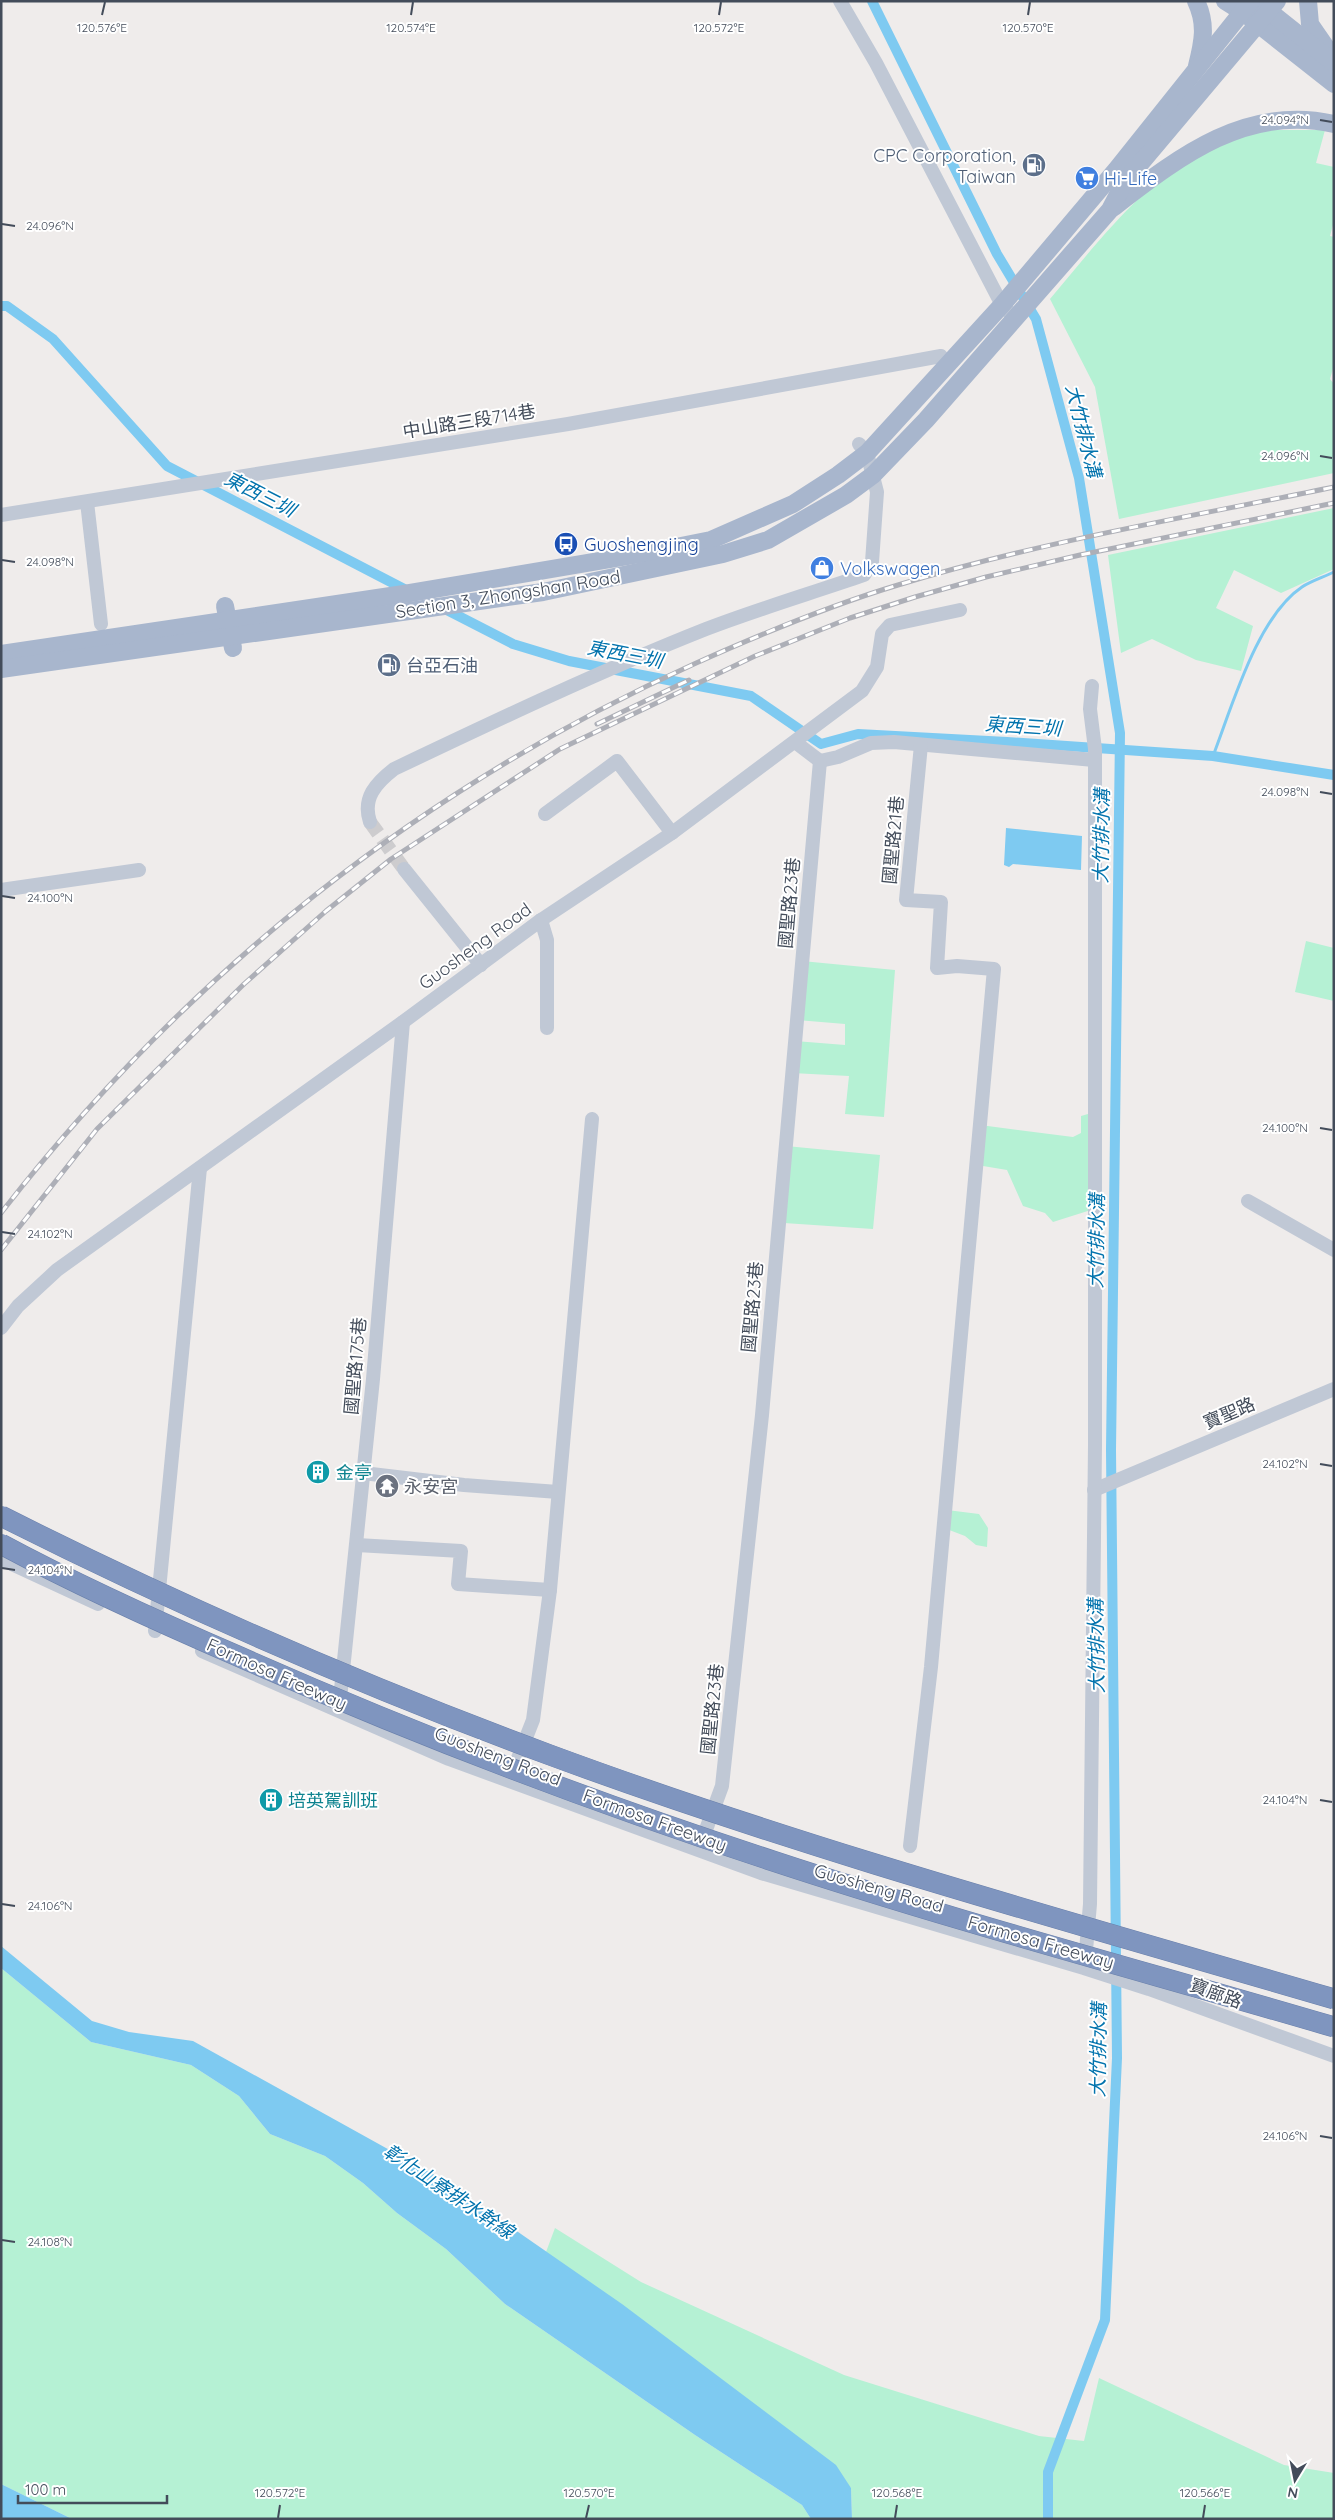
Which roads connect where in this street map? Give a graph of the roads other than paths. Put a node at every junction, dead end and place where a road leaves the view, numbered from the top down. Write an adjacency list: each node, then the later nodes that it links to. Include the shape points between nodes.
1 (840, 1): 12 (street)
2 (1196, 1): 8 (main road, via 1204,19 1204,38)
3 (1225, 1): 5 (main road)
4 (1308, 1): 6 (main road, via 1310,24)
5 (1259, 8): 7 (main road); 8 (main road); 9 (main road); 11 (main road, via 1124,183)
6 (1334, 57)
7 (1334, 63)
8 (1196, 70): 12 (main road, via 1039,260)
9 (1334, 84)
10 (1334, 124): 11 (main road, via 1273,121 1226,134 1177,159)
11 (1110, 210): 12 (main road, via 1053,273)
12 (1008, 309): 14 (main road, Section 3, Zhongshan Road); 15 (main road, Section 3, Zhongshan Road, via 926,420)
13 (941, 356): 16 (street, 中山路三段714巷, via 568,424)
14 (863, 448): 15 (street); 18 (main road, Section 3, Zhongshan Road, via 838,475 793,504 711,540 646,553)
15 (873, 475): 19 (main road, Section 3, Zhongshan Road, via 846,495 768,540); 31 (street, via 877,492 872,562 864,575 708,628 634,658 394,770 372,790 368,801)
16 (88, 502): 17 (street, 中山路三段714巷); 21 (street)
17 (1, 515)
18 (538, 566): 19 (main road); 22 (main road, Section 3, Zhongshan Road)
19 (544, 597): 22 (main road, Section 3, Zhongshan Road)
20 (960, 610): 26 (street, Guosheng Road, via 890,625 882,634 877,667 862,691)
21 (101, 624)
22 (229, 627): 23 (main road, Section 3, Zhongshan Road); 24 (main road, Section 3, Zhongshan Road)
23 (1, 654)
24 (1, 669)
25 (1092, 686): 29 (street, via 1090,708)
26 (795, 742): 28 (street); 32 (street, Guosheng Road)
27 (920, 745): 28 (street, via 870,743 838,757); 29 (street); 57 (street, 國聖路21巷, via 906,900 941,902 936,968 994,969 931,1667)
28 (820, 760): 58 (street, 國聖路23巷, via 762,1415 722,1786)
29 (1094, 760): 47 (street)
30 (545, 814): 32 (street, via 617,761)
31 (370, 822)
32 (672, 833): 36 (street, Guosheng Road)
33 (404, 869): 37 (street)
34 (139, 870): 35 (street)
35 (1, 890)
36 (541, 920): 37 (street, Guosheng Road); 39 (street, via 547,940)
37 (482, 965): 38 (street, Guosheng Road)
38 (403, 1022): 41 (street, Guosheng Road); 46 (street, 國聖路175巷)
39 (547, 1028)
40 (592, 1120): 48 (street)
41 (200, 1168): 44 (street, Guosheng Road, via 57,1270 18,1306); 54 (street)
42 (1248, 1202): 43 (street)
43 (1334, 1250)
44 (1, 1328)
45 (1334, 1389): 47 (street, 寶聖路)
46 (363, 1473): 48 (street); 51 (street, 國聖路175巷)
47 (1094, 1490): 59 (street, via 1090,1904)
48 (558, 1492): 53 (street)
49 (1, 1516): 60 (highway, Formosa Freeway, bridge, via 140,1585 258,1638 551,1755 859,1859)
50 (1, 1544): 61 (highway, Formosa Freeway, bridge, via 142,1614 384,1720 641,1816 876,1894)
51 (357, 1545): 53 (street, via 461,1551 458,1584); 55 (street, 國聖路175巷)
52 (1, 1559): 54 (street, Guosheng Road)
53 (550, 1590): 56 (street, via 533,1720)
54 (156, 1631): 55 (street, Guosheng Road)
55 (339, 1712): 56 (street, Guosheng Road)
56 (509, 1781): 58 (street, Guosheng Road)
57 (910, 1846)
58 (698, 1851): 59 (street, Guosheng Road)
59 (1084, 1968): 62 (street, 寶廍路)
60 (1334, 1999)
61 (1334, 2027)
62 (1334, 2056)

